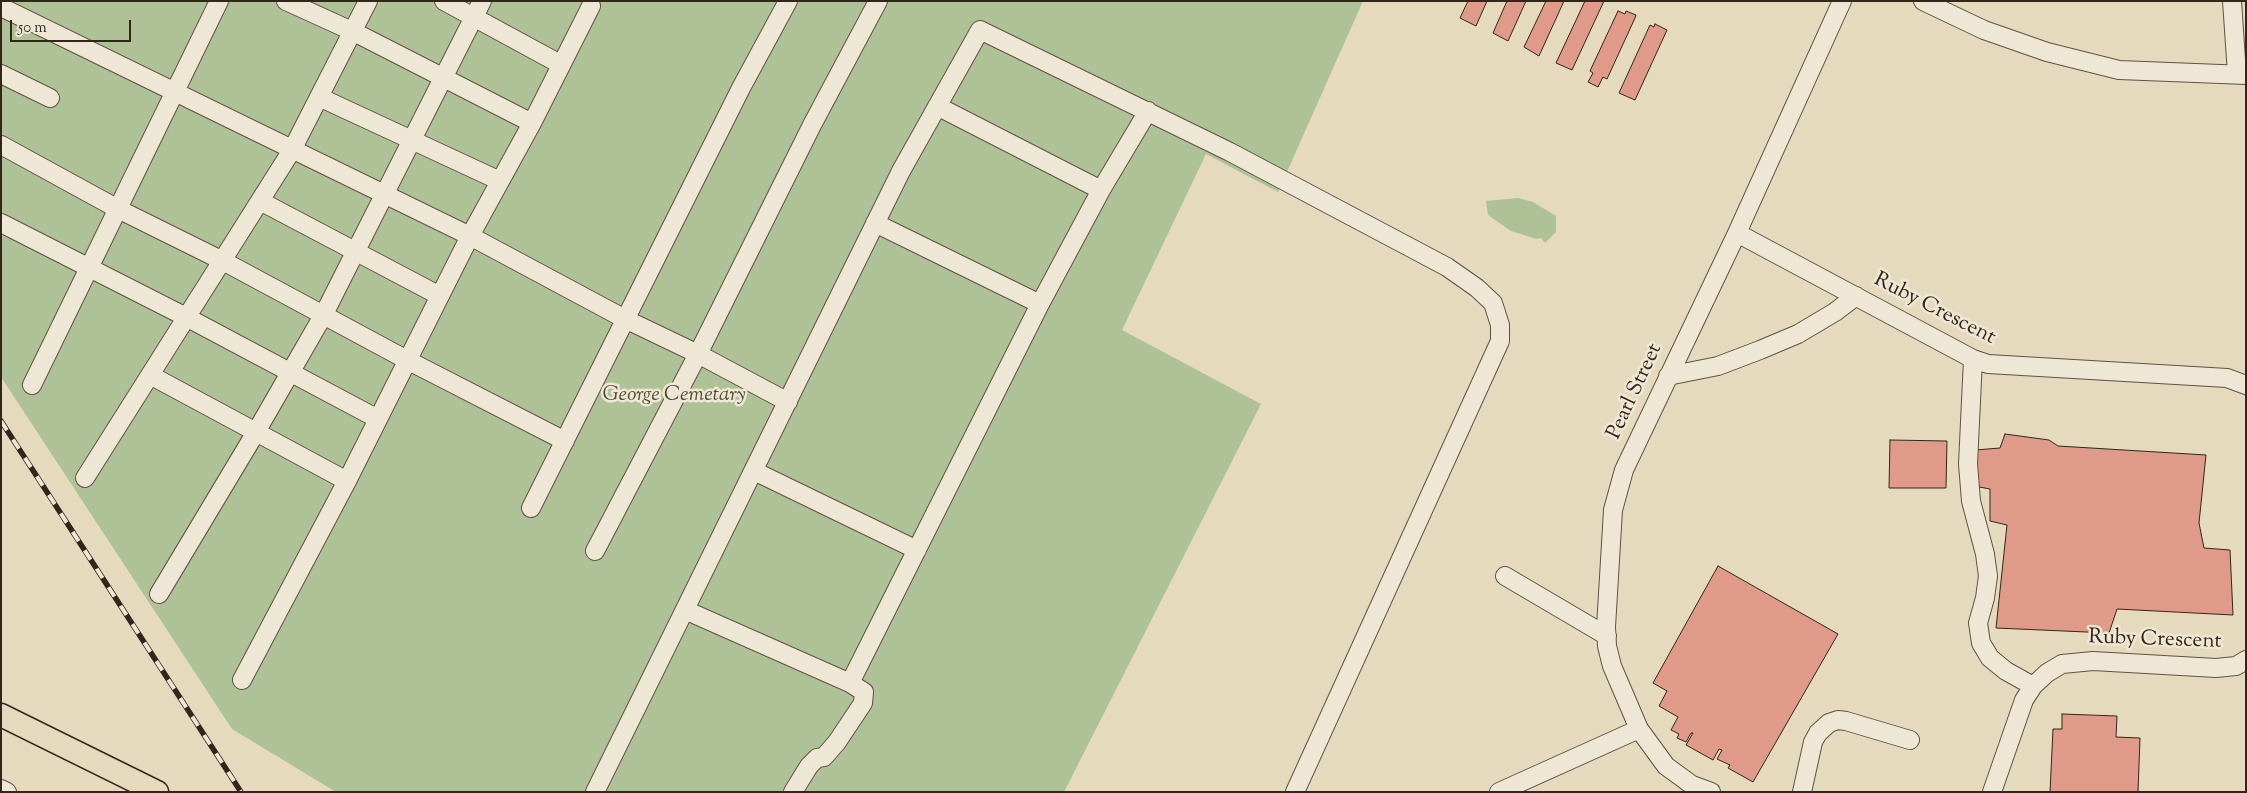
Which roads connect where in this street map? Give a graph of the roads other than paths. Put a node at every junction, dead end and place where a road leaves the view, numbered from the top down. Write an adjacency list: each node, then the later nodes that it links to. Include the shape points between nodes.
1 (220, 1): 19 (street)
2 (286, 1): 14 (street)
3 (368, 1): 14 (street)
4 (444, 1): 13 (street)
5 (482, 1): 13 (street)
6 (788, 1): 45 (street)
7 (878, 1): 46 (street)
8 (1842, 1): 35 (street, Pearl Street)
9 (1923, 1): 17 (street, via 1984,30 2047,52 2119,70)
10 (2232, 1): 17 (street)
11 (1, 6): 19 (street)
12 (590, 6): 15 (street)
13 (474, 18): 15 (street); 18 (street)
14 (354, 32): 18 (street); 20 (street)
15 (560, 64): 24 (street)
16 (1, 74): 21 (street)
17 (2241, 75)
18 (443, 78): 24 (street); 25 (street)
19 (176, 92): 27 (street); 32 (street)
20 (320, 97): 25 (street); 27 (street)
21 (50, 98)
22 (937, 106): 23 (street, via 980,30); 29 (street); 34 (street)
23 (1148, 111): 29 (street); 80 (street, via 1447,268 1493,303 1500,325 1500,341)
24 (532, 123): 28 (street)
25 (412, 139): 28 (street); 30 (street)
26 (1, 145): 32 (street)
27 (292, 150): 30 (street); 31 (street)
28 (500, 181): 36 (street)
29 (1101, 190): 42 (street)
30 (383, 195): 36 (street); 37 (street)
31 (260, 201): 37 (street); 38 (street)
32 (118, 209): 38 (street); 39 (street)
33 (1, 223): 39 (street)
34 (875, 223): 42 (street); 54 (street)
35 (1737, 232): 41 (street, Ruby Crescent); 51 (street, Pearl Street)
36 (470, 236): 40 (street); 45 (street)
37 (356, 250): 40 (street); 43 (street)
38 (223, 261): 43 (street); 44 (street)
39 (89, 268): 44 (street); 52 (street)
40 (440, 296): 48 (street)
41 (1856, 296): 47 (street, Ruby Crescent); 51 (street, via 1798,334 1718,366)
42 (1040, 304): 62 (street)
43 (324, 314): 48 (street); 49 (street)
44 (188, 318): 49 (street); 50 (street)
45 (625, 319): 46 (street); 57 (street)
46 (698, 354): 54 (street); 63 (street)
47 (1973, 359): 53 (street, Ruby Crescent, via 2011,366 2227,378); 71 (street, via 1968,464 1971,502 1988,576 1978,623 1981,643 1990,658)
48 (407, 360): 55 (street); 57 (street)
49 (290, 372): 55 (street); 56 (street)
50 (150, 375): 56 (street); 59 (street)
51 (1668, 376): 67 (street, Pearl Street, via 1618,488 1613,510)
52 (32, 385)
53 (2246, 385)
54 (788, 402): 58 (street)
55 (378, 419): 60 (street)
56 (256, 432): 60 (street); 65 (street)
57 (565, 441): 61 (street)
58 (754, 471): 62 (street); 66 (street)
59 (85, 478)
60 (347, 481): 69 (street)
61 (531, 508)
62 (917, 550): 70 (street)
63 (595, 551)
64 (1505, 576): 67 (street)
65 (159, 594)
66 (685, 610): 70 (street); 78 (street)
67 (1607, 636): 73 (street, Pearl Street, via 1612,666)
68 (2246, 660): 71 (street, Ruby Crescent, via 2236,666 2216,668 2079,661 2062,664)
69 (242, 680)
70 (850, 683): 79 (street, via 864,692 863,703 837,742 824,757 817,758 809,766)
71 (2033, 686): 84 (street, Ruby Crescent, via 2024,700)
72 (1, 715): 77 (main road)
73 (1639, 729): 81 (street); 82 (street, Pearl Street, via 1666,766 1692,785)
74 (1910, 740): 83 (street, via 1846,721 1829,722 1813,742)
75 (1, 789): 76 (street)
76 (6, 792)
77 (157, 792)
78 (595, 792)
79 (793, 792)
80 (1295, 792)
81 (1500, 792)
82 (1712, 792)
83 (1802, 792)
84 (1992, 792)

